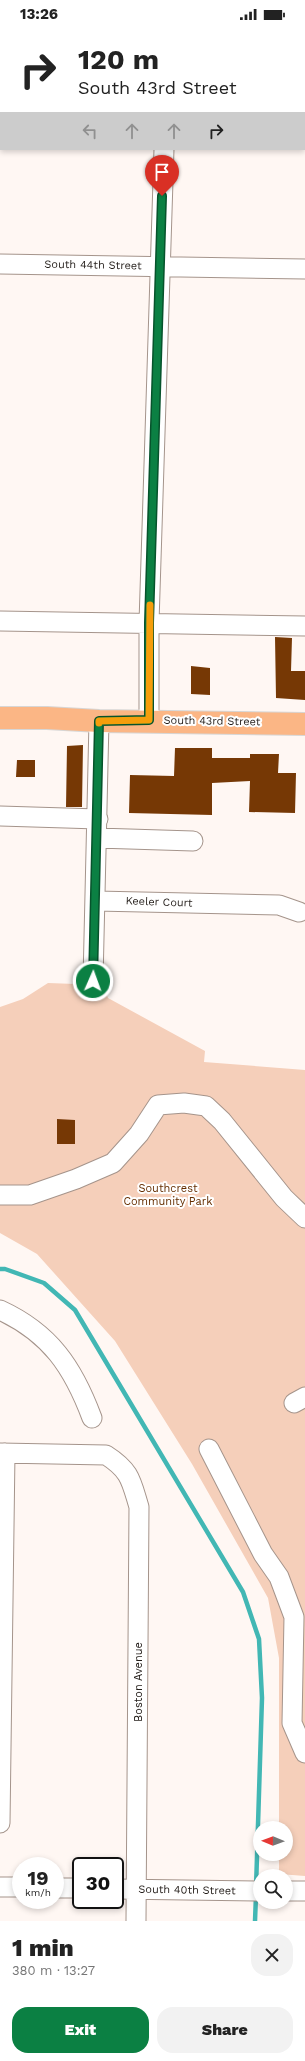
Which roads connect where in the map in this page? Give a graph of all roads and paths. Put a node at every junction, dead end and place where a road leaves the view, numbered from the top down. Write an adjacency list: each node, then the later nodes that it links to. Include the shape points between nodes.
1 (164, 150): 3 (street)
2 (0, 264): 3 (street, South 44th Street)
3 (160, 267): 4 (street, South 44th Street); 6 (street)
4 (305, 269)
5 (0, 621): 6 (street)
6 (149, 623): 7 (street); 9 (street)
7 (305, 626)
8 (0, 718): 10 (main road, South 43rd Street)
9 (149, 720): 10 (main road, South 43rd Street); 11 (main road, South 43rd Street)
10 (99, 721): 13 (street)
11 (305, 724)
12 (0, 816): 13 (street)
13 (98, 818): 14 (street)
14 (97, 838): 15 (street); 16 (street)
15 (193, 841)
16 (96, 901): 17 (street, Keeler Court, via 279,905); 18 (street)
17 (299, 912)
18 (93, 981)
19 (0, 1195): 20 (street, via 30,1195 112,1163 139,1134 158,1105 184,1103 206,1106 222,1121 284,1198)
20 (305, 1218)
21 (0, 1310): 22 (street, via 34,1329 57,1350 76,1382)
22 (92, 1418)
23 (209, 1449): 25 (street, via 263,1554 279,1577 294,1617 292,1723)
24 (2, 1453): 26 (street); 30 (street, Boston Avenue, via 106,1455 119,1463 130,1476 139,1507)
25 (305, 1753)
26 (0, 1823)
27 (0, 1887): 28 (street)
28 (12, 1887)
29 (124, 1889): 30 (street, South 40th Street)
30 (136, 1889): 31 (street, South 40th Street); 32 (street, Boston Avenue)
31 (253, 1891)
32 (136, 1921)

